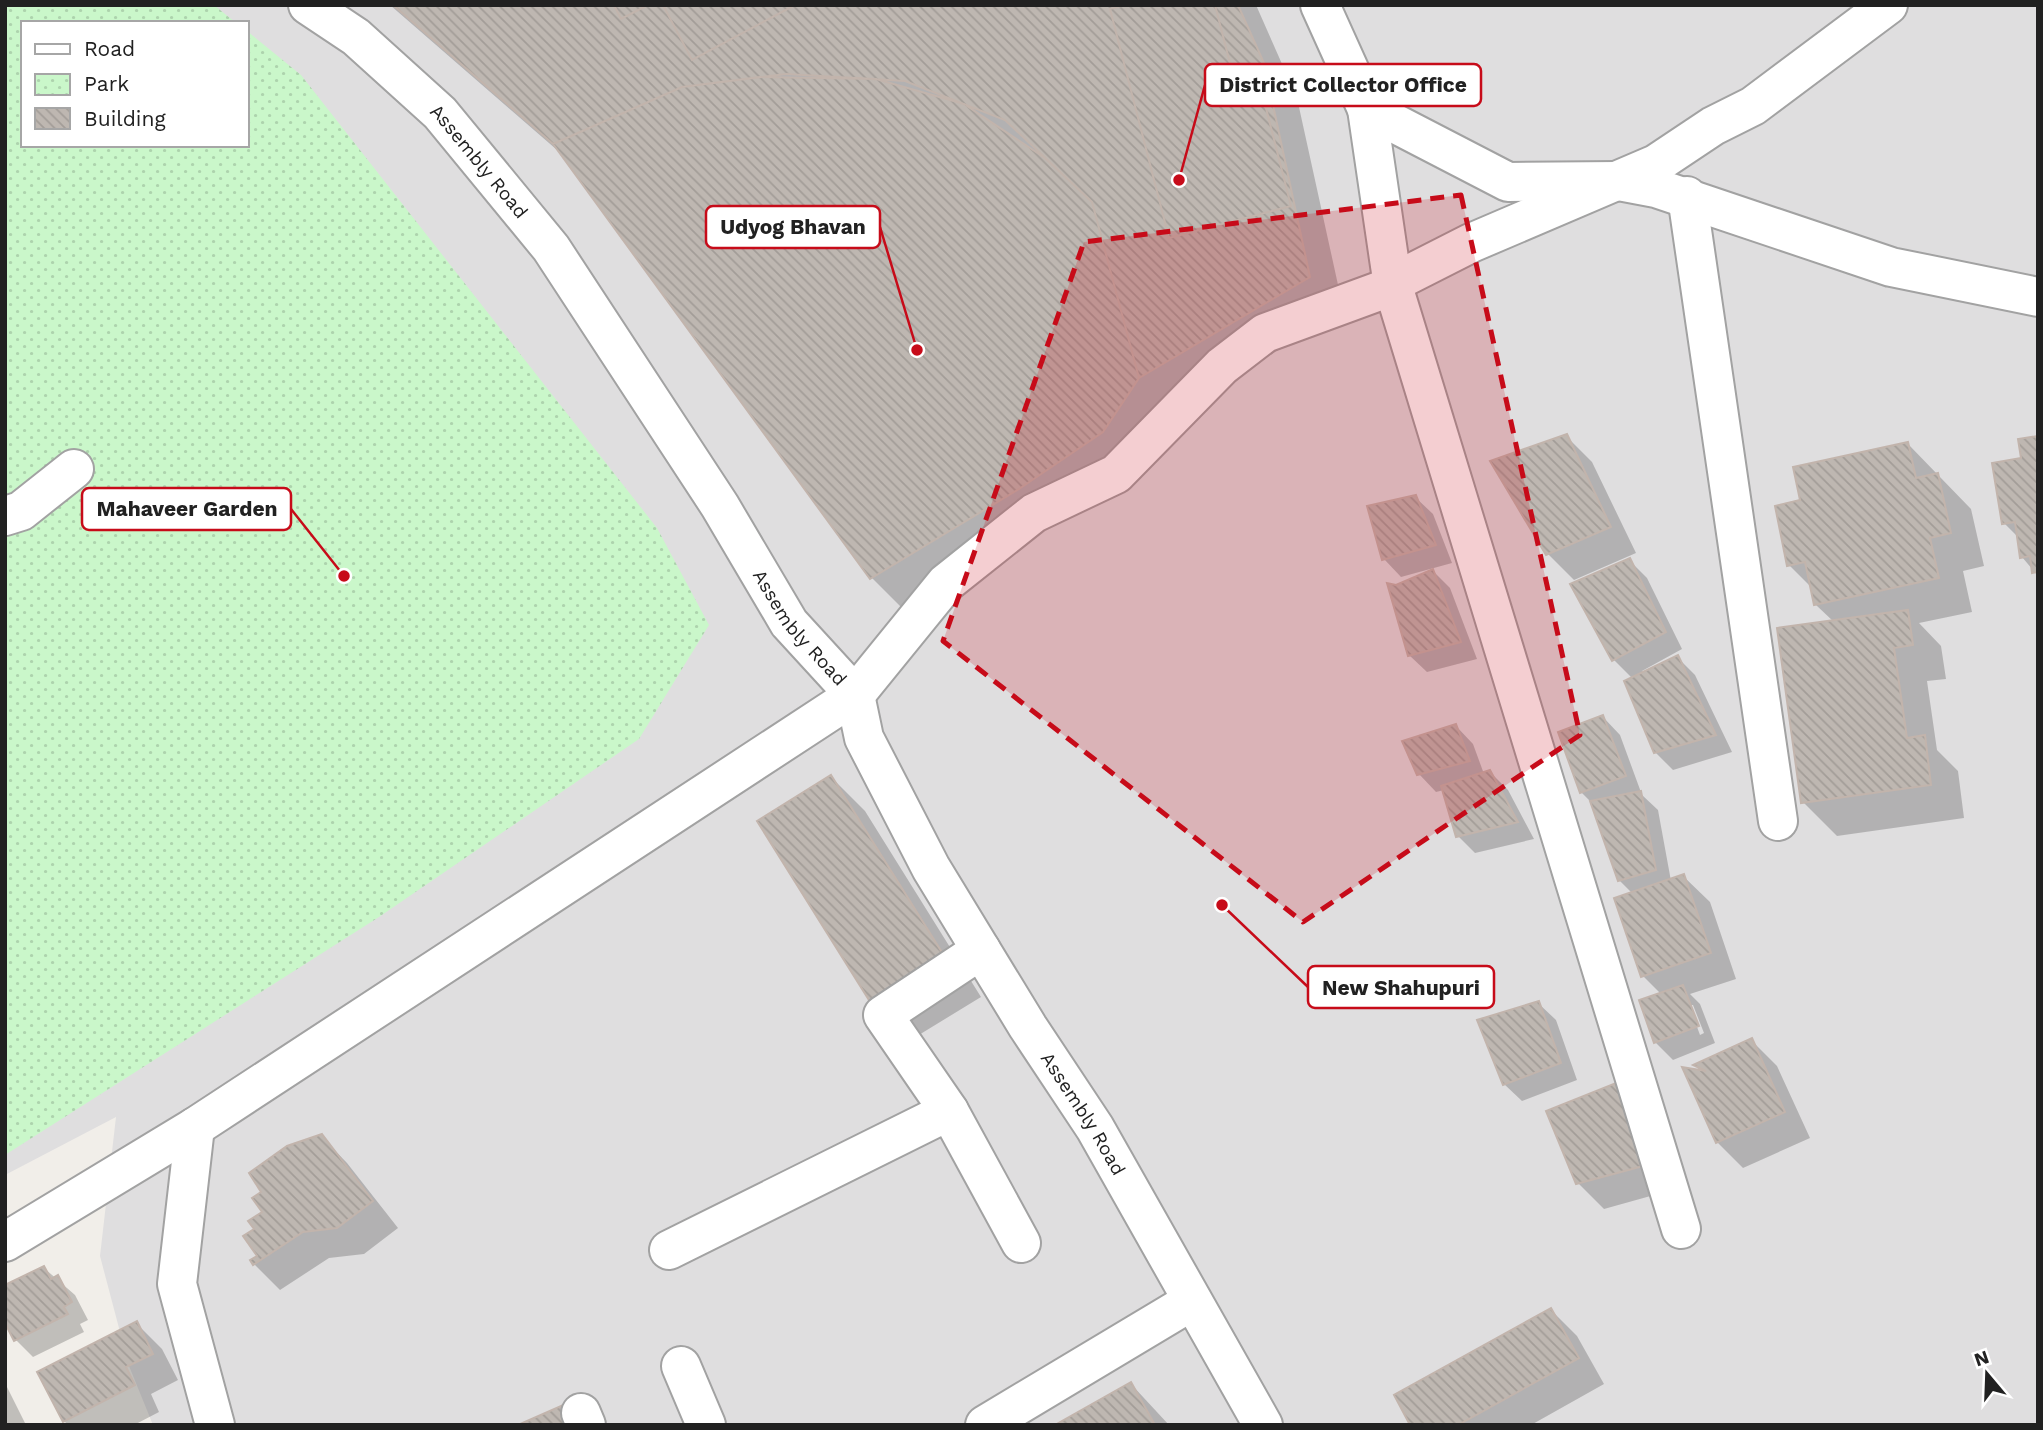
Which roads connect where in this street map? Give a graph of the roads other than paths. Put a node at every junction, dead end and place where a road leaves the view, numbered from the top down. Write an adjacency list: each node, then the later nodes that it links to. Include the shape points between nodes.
1 (308, 5): 11 (street, Assembly Road, via 356,37 440,113 551,248 720,506 789,623)
2 (1320, 5): 4 (street)
3 (1888, 5): 5 (street, via 1753,106)
4 (1367, 109): 5 (street, via 1508,182); 7 (street)
5 (1619, 181): 6 (street); 7 (street, via 1471,243)
6 (1687, 196): 8 (street, via 1891,267); 12 (street)
7 (1393, 286): 11 (street, via 1265,333 1233,358 1116,474 1034,513 946,583); 16 (street)
8 (2038, 297)
9 (74, 469): 10 (street, via 21,511)
10 (5, 516)
11 (855, 695): 13 (street, Assembly Road, via 864,738); 15 (street)
12 (1778, 821)
13 (981, 950): 14 (street, via 883,1015); 20 (street, Assembly Road, via 1095,1128)
14 (949, 1111): 18 (street); 19 (street)
15 (195, 1128): 17 (street); 22 (street, via 177,1284)
16 (1681, 1229)
17 (5, 1242)
18 (1021, 1243)
19 (668, 1250)
20 (1192, 1301): 24 (street); 25 (street, Assembly Road)
21 (681, 1367): 23 (street)
22 (215, 1425)
23 (706, 1425)
24 (985, 1425)
25 (1263, 1425)

